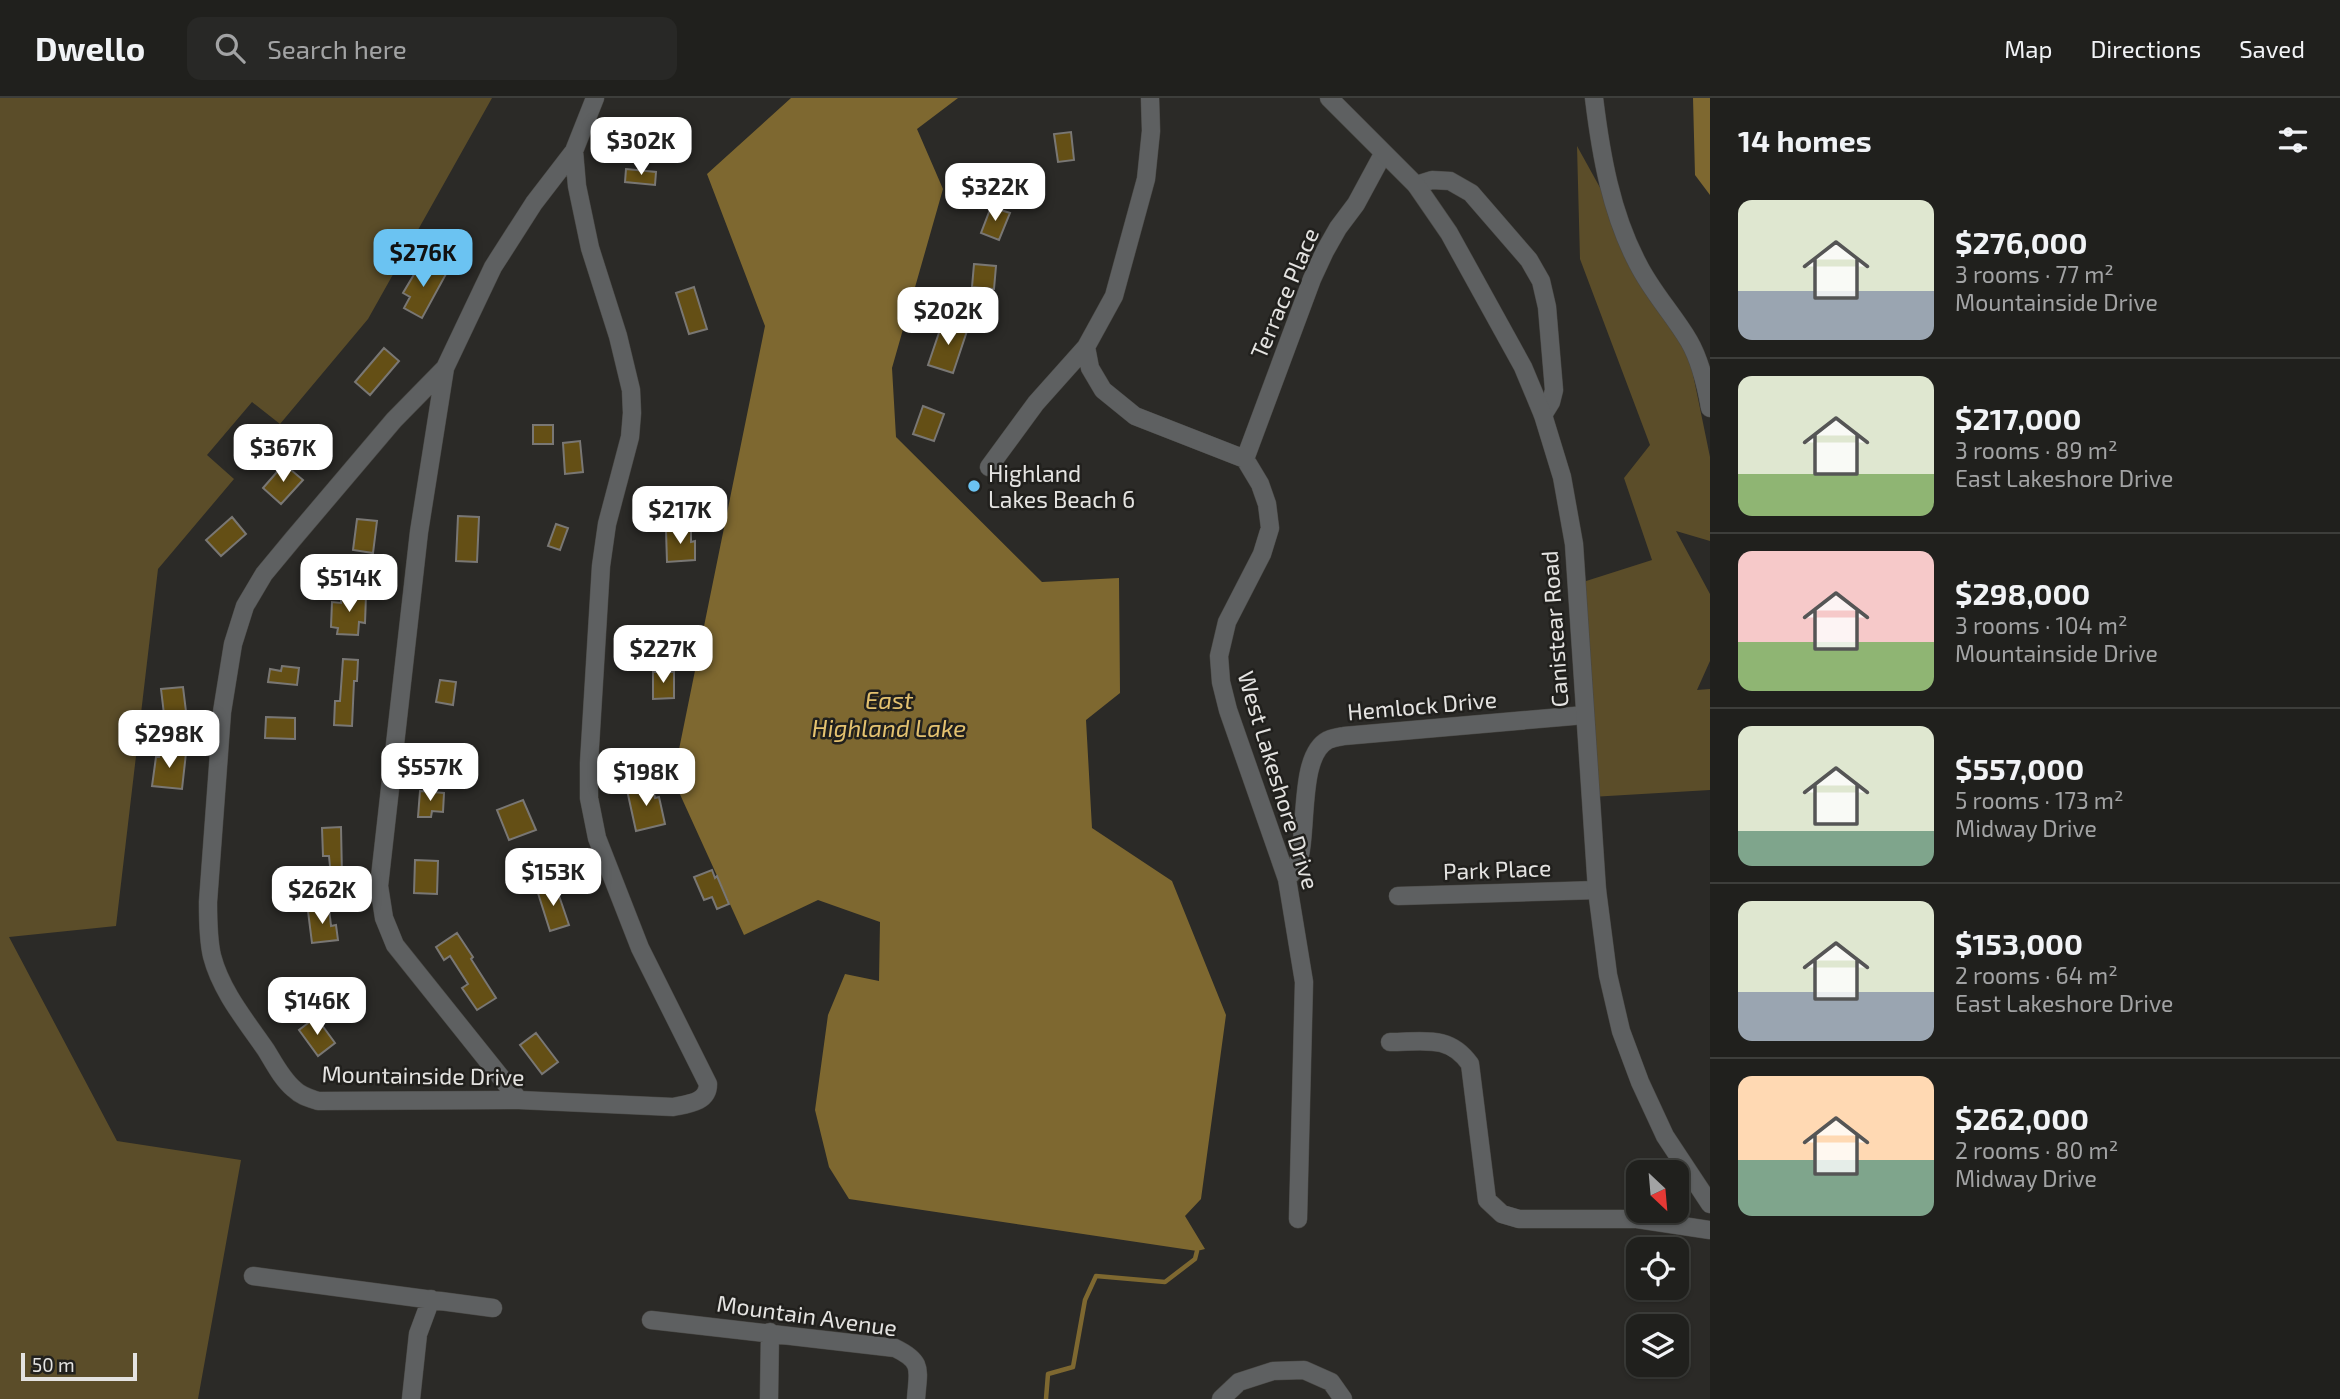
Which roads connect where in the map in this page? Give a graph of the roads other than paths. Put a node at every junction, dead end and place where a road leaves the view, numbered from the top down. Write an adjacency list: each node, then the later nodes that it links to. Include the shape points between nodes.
1 (595, 98): 5 (street)
2 (1150, 98): 8 (street, via 1146,179 1114,296)
3 (1329, 98): 6 (street, Canistear Road)
4 (1594, 98): 10 (street, via 1601,156 1617,212 1637,263 1689,341)
5 (574, 151): 9 (street, Mountainside Drive, via 493,267); 19 (street, Mountainside Drive, via 590,248 618,336 632,413 601,566 590,797 608,869 708,1091 693,1103 673,1107)
6 (1383, 154): 7 (street, Canistear Road); 12 (street, Terrace Place, via 1311,279)
7 (1416, 185): 11 (street, Canistear Road, via 1485,296); 11 (street, via 1450,181 1471,193 1529,260 1541,281 1554,390)
8 (1086, 347): 12 (street, via 1090,368 1104,390 1135,416); 13 (street, via 1036,403)
9 (445, 368): 19 (street, via 419,533 379,886 384,918 395,945); 19 (street, Mountainside Drive, via 301,529 245,606 233,644 222,712 208,930 212,956 233,1002 293,1089 305,1097 318,1101)
10 (1710, 408)
11 (1543, 415): 14 (street, Canistear Road, via 1562,477 1574,544)
12 (1245, 459): 15 (street, West Lakeshore Drive, via 1260,484 1270,528 1262,554 1227,622 1219,656 1228,710)
13 (989, 467)
14 (1585, 715): 15 (street, Hemlock Drive, via 1327,741 1310,769 1301,848 1297,867); 16 (street, Canistear Road)
15 (1287, 879): 21 (street, West Lakeshore Drive, via 1304,982)
16 (1597, 890): 17 (street, Park Place); 20 (street, Canistear Road, via 1621,1031 1665,1136)
17 (1398, 896)
18 (1390, 1042): 22 (street, via 1446,1042 1470,1065 1487,1200 1502,1214 1519,1219 1637,1219)
19 (519, 1100)
20 (1710, 1204)
21 (1298, 1219)
22 (1710, 1230)
23 (253, 1276): 24 (street)
24 (431, 1299): 25 (street); 28 (street, via 418,1334)
25 (493, 1308)
26 (651, 1320): 27 (street, Mountain Avenue)
27 (769, 1332): 29 (street); 30 (street, Mountain Avenue, via 895,1348 911,1356 917,1366)
28 (411, 1399)
29 (769, 1399)
30 (916, 1399)
31 (1221, 1399): 32 (street, via 1239,1382 1273,1371 1304,1370 1331,1382)
32 (1343, 1399)

